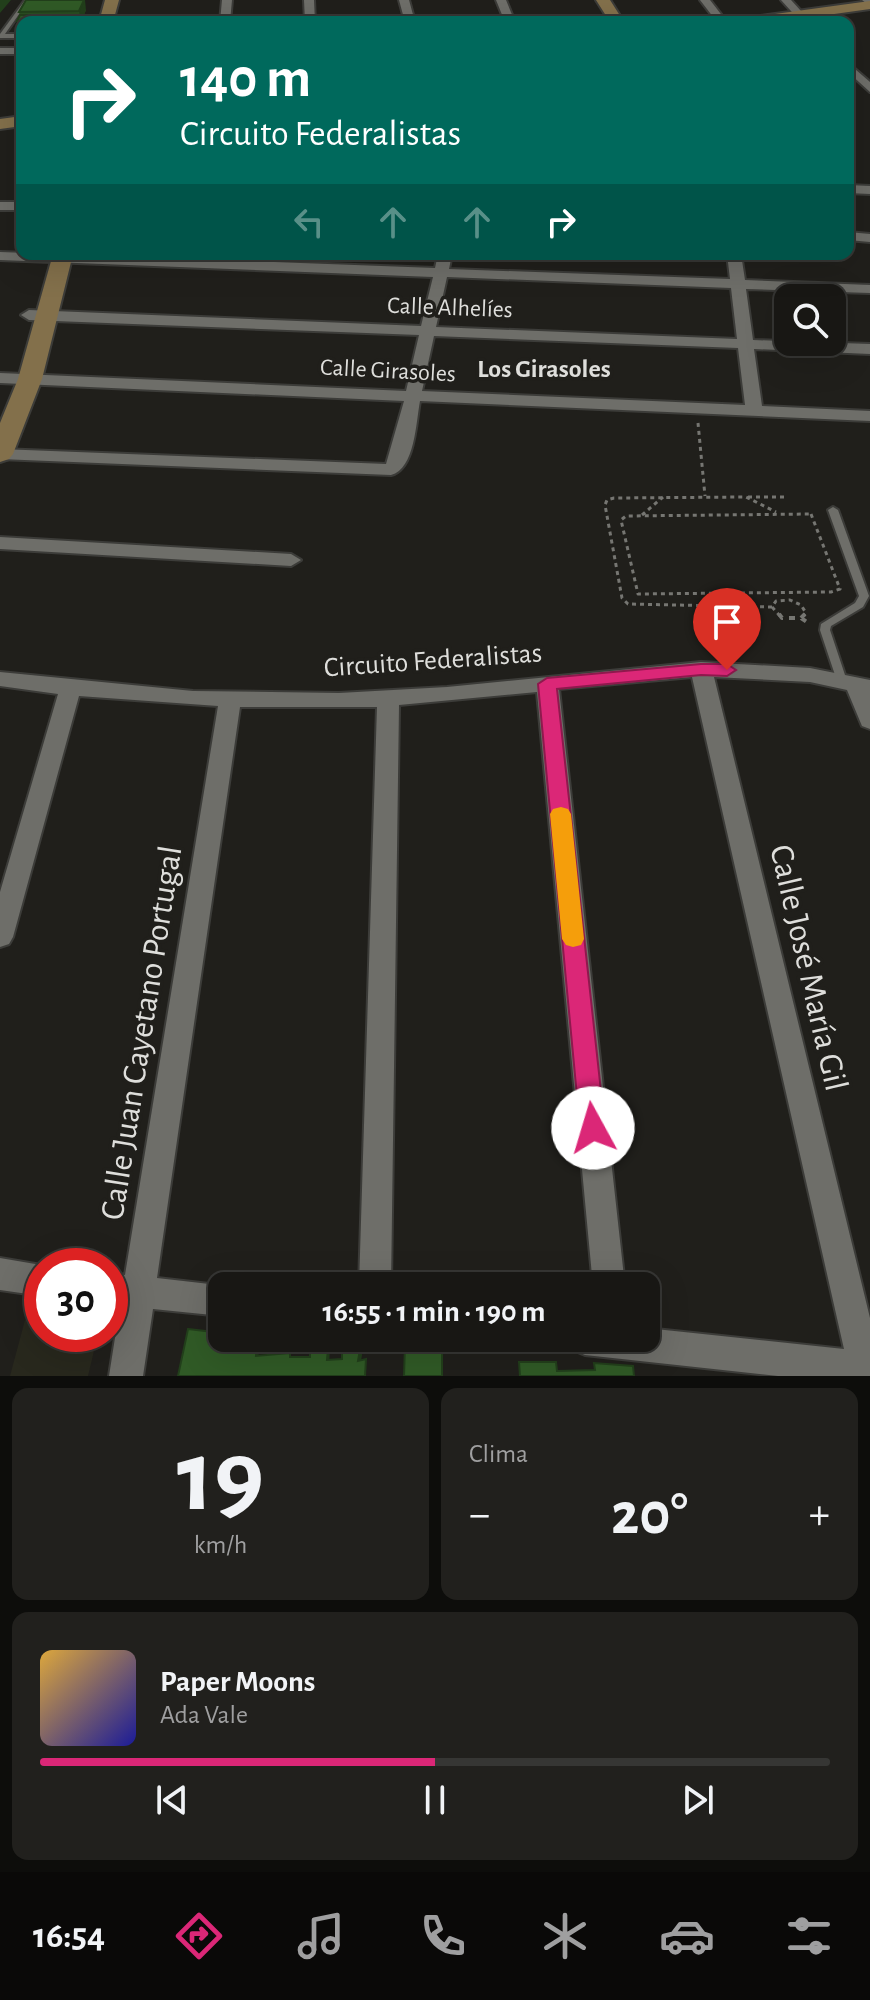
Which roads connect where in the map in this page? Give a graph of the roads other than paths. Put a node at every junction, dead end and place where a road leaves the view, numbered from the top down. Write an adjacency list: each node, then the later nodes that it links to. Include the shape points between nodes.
1 (705, 0): 4 (street)
2 (869, 4): 5 (main road)
3 (16, 16): 7 (lane)
4 (717, 16)
5 (816, 16)
6 (0, 26): 7 (lane)
7 (9, 27): 8 (lane)
8 (0, 42)
9 (854, 72): 10 (street)
10 (870, 89)
11 (53, 260): 18 (main road)
12 (145, 260): 15 (street)
13 (444, 260): 15 (street)
14 (735, 260): 16 (street)
15 (441, 273): 16 (street); 19 (street)
16 (738, 284): 17 (street); 20 (street)
17 (870, 289)
18 (38, 315): 19 (street, Calle Alhelíes); 22 (main road)
19 (428, 331): 20 (street, Calle Alhelíes); 23 (street)
20 (747, 343): 21 (street, Calle Alhelíes); 25 (street)
21 (870, 349)
22 (14, 378): 23 (street, Calle Girasoles); 24 (main road); 27 (main road)
23 (414, 396): 25 (street, Calle Girasoles); 27 (street, via 398,463 391,470)
24 (0, 405)
25 (754, 411): 26 (street, Calle Girasoles)
26 (870, 416)
27 (0, 454)
28 (833, 510): 34 (lane, via 864,596 825,630)
29 (0, 543): 30 (street)
30 (291, 560)
31 (701, 669): 33 (street, Circuito Federalistas); 34 (street, Circuito Federalistas, via 781,671); 49 (street, Calle José María Gil)
32 (0, 679): 35 (street, Circuito Federalistas)
33 (547, 684): 36 (street, Circuito Federalistas); 42 (street)
34 (856, 684): 38 (street)
35 (70, 689): 37 (street, Circuito Federalistas); 39 (street)
36 (388, 699): 37 (street, Circuito Federalistas); 41 (street)
37 (230, 700): 40 (street, Calle Juan Cayetano Portugal)
38 (870, 721)
39 (0, 937)
40 (128, 1269)
41 (375, 1272)
42 (608, 1272)
43 (0, 1274): 44 (street)
44 (24, 1277)
45 (128, 1291): 46 (street)
46 (208, 1299)
47 (660, 1346): 49 (street)
48 (125, 1352): 50 (street, Calle Juan Cayetano Portugal)
49 (867, 1371)
50 (126, 1376)

